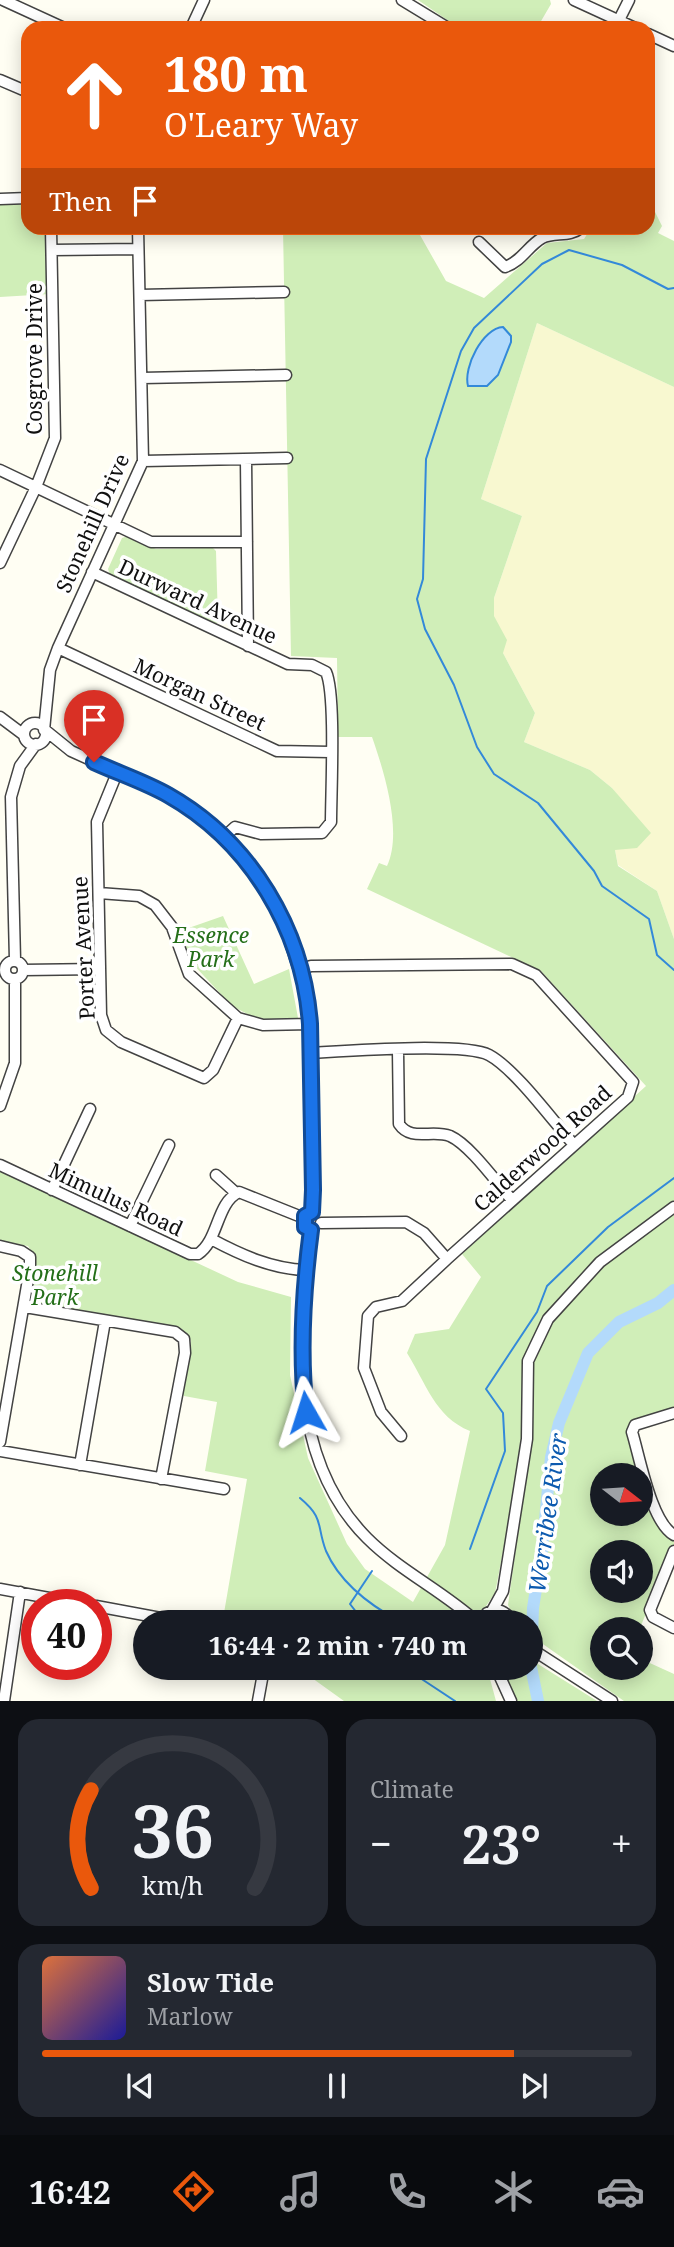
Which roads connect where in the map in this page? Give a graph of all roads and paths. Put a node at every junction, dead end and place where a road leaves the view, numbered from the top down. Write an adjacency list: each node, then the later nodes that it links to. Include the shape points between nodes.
1 (3, 0): 7 (street)
2 (402, 0): 9 (street)
3 (574, 0): 6 (street)
4 (629, 0): 6 (street)
5 (200, 1): 8 (street)
6 (619, 20)
7 (49, 21)
8 (193, 21)
9 (436, 21)
10 (655, 37): 11 (street)
11 (674, 46)
12 (0, 80): 13 (street)
13 (21, 89)
14 (21, 198): 15 (street)
15 (0, 199)
16 (51, 235): 21 (street, Cosgrove Drive)
17 (138, 235): 20 (street, Stonehill Drive)
18 (558, 235): 19 (street, via 541,238 505,267)
19 (479, 242)
20 (138, 248): 21 (street); 23 (street, Stonehill Drive)
21 (52, 250): 30 (street, Cosgrove Drive, via 55,438)
22 (284, 292): 23 (street)
23 (140, 295): 25 (street, Stonehill Drive)
24 (286, 374): 25 (street)
25 (142, 377): 28 (street, Stonehill Drive)
26 (287, 458): 27 (street)
27 (246, 460): 28 (street); 32 (street)
28 (144, 461): 31 (street, Stonehill Drive)
29 (0, 470): 30 (street)
30 (36, 487): 31 (street); 33 (street, Cosgrove Drive)
31 (114, 525): 32 (street, via 158,543); 34 (street, Stonehill Drive)
32 (247, 542): 35 (street)
33 (0, 564)
34 (92, 572): 35 (street, Durward Avenue); 36 (street, Stonehill Drive)
35 (248, 646): 44 (street, Durward Avenue, via 288,664 312,665 326,672)
36 (58, 648): 37 (street, Stonehill Drive, via 50,670); 44 (street, Morgan Street, via 277,751)
37 (47, 703): 39 (street); 40 (street, Stonehill Drive)
38 (1, 718): 39 (street); 41 (street)
39 (32, 723): 40 (street); 41 (street)
40 (44, 730): 42 (street, via 45,737); 43 (street)
41 (25, 737): 42 (street); 45 (street)
42 (36, 744): 43 (street); 45 (street)
43 (71, 751): 46 (street)
44 (330, 752): 47 (street, via 328,830 261,834 235,827)
45 (20, 766): 49 (street, via 11,797)
46 (117, 773): 47 (street, via 168,795); 48 (street, Porter Avenue, via 97,822)
47 (224, 837): 52 (street, via 259,876 280,911)
48 (99, 894): 50 (street, Porter Avenue); 55 (street, via 128,894 155,905 172,927 189,974)
49 (15, 960): 51 (street); 53 (street)
50 (100, 969): 51 (street); 55 (street, Porter Avenue, via 106,1030 121,1042 196,1077 208,1077 213,1070)
51 (23, 970): 54 (street)
52 (301, 970): 56 (street); 63 (street, Calderwood Road, via 311,966 502,962 536,975 633,1082 628,1097)
53 (3, 971): 54 (street)
54 (15, 979): 59 (street, via 16,1050)
55 (238, 1018): 56 (street, via 263,1025)
56 (310, 1024): 58 (street)
57 (398, 1051): 58 (street); 63 (street, via 468,1049 492,1057); 68 (street, via 399,1124 403,1130 443,1134 459,1141)
58 (311, 1053): 70 (street)
59 (5, 1079): 60 (street)
60 (0, 1106)
61 (90, 1109): 66 (street)
62 (169, 1145): 72 (street)
63 (574, 1145): 68 (street, Calderwood Road)
64 (0, 1166): 66 (street, Mimulus Road)
65 (216, 1175): 67 (street)
66 (52, 1190): 72 (street, Mimulus Road)
67 (236, 1193): 70 (street); 74 (street, Mimulus Road)
68 (512, 1199): 76 (street, Calderwood Road)
69 (674, 1208): 90 (street, via 600,1262 548,1320 528,1361 527,1439)
70 (308, 1215): 71 (street, via 318,1214); 73 (street, via 305,1227)
71 (321, 1223): 73 (street); 76 (street, via 406,1222 424,1233)
72 (130, 1226): 74 (street, Mimulus Road, via 194,1255)
73 (311, 1230): 77 (street)
74 (211, 1239): 77 (street, via 269,1264)
75 (0, 1246): 78 (street, via 30,1257)
76 (447, 1259): 81 (street, Calderwood Road, via 402,1301 372,1309 368,1316 364,1368 381,1412)
77 (306, 1270): 93 (street, via 303,1385 316,1453 327,1477 365,1537 394,1563)
78 (24, 1307): 79 (street); 82 (street)
79 (105, 1321): 84 (street); 85 (street, via 175,1332 184,1339)
80 (674, 1413): 87 (street, via 635,1424 632,1432 656,1511 664,1530)
81 (401, 1436)
82 (0, 1442)
83 (0, 1451): 84 (street)
84 (80, 1465): 85 (street)
85 (161, 1479): 86 (street)
86 (224, 1489)
87 (674, 1535)
88 (674, 1552): 97 (street, via 650,1610 653,1617)
89 (0, 1589): 91 (street)
90 (503, 1591): 94 (street); 95 (street)
91 (20, 1592): 101 (street)
92 (112, 1609): 96 (street)
93 (469, 1610)
94 (489, 1610)
95 (507, 1610)
96 (133, 1613)
97 (674, 1628)
98 (543, 1656): 104 (street)
99 (262, 1680): 102 (street)
100 (501, 1680): 103 (street)
101 (4, 1701)
102 (258, 1701)
103 (511, 1701)
104 (612, 1701)

